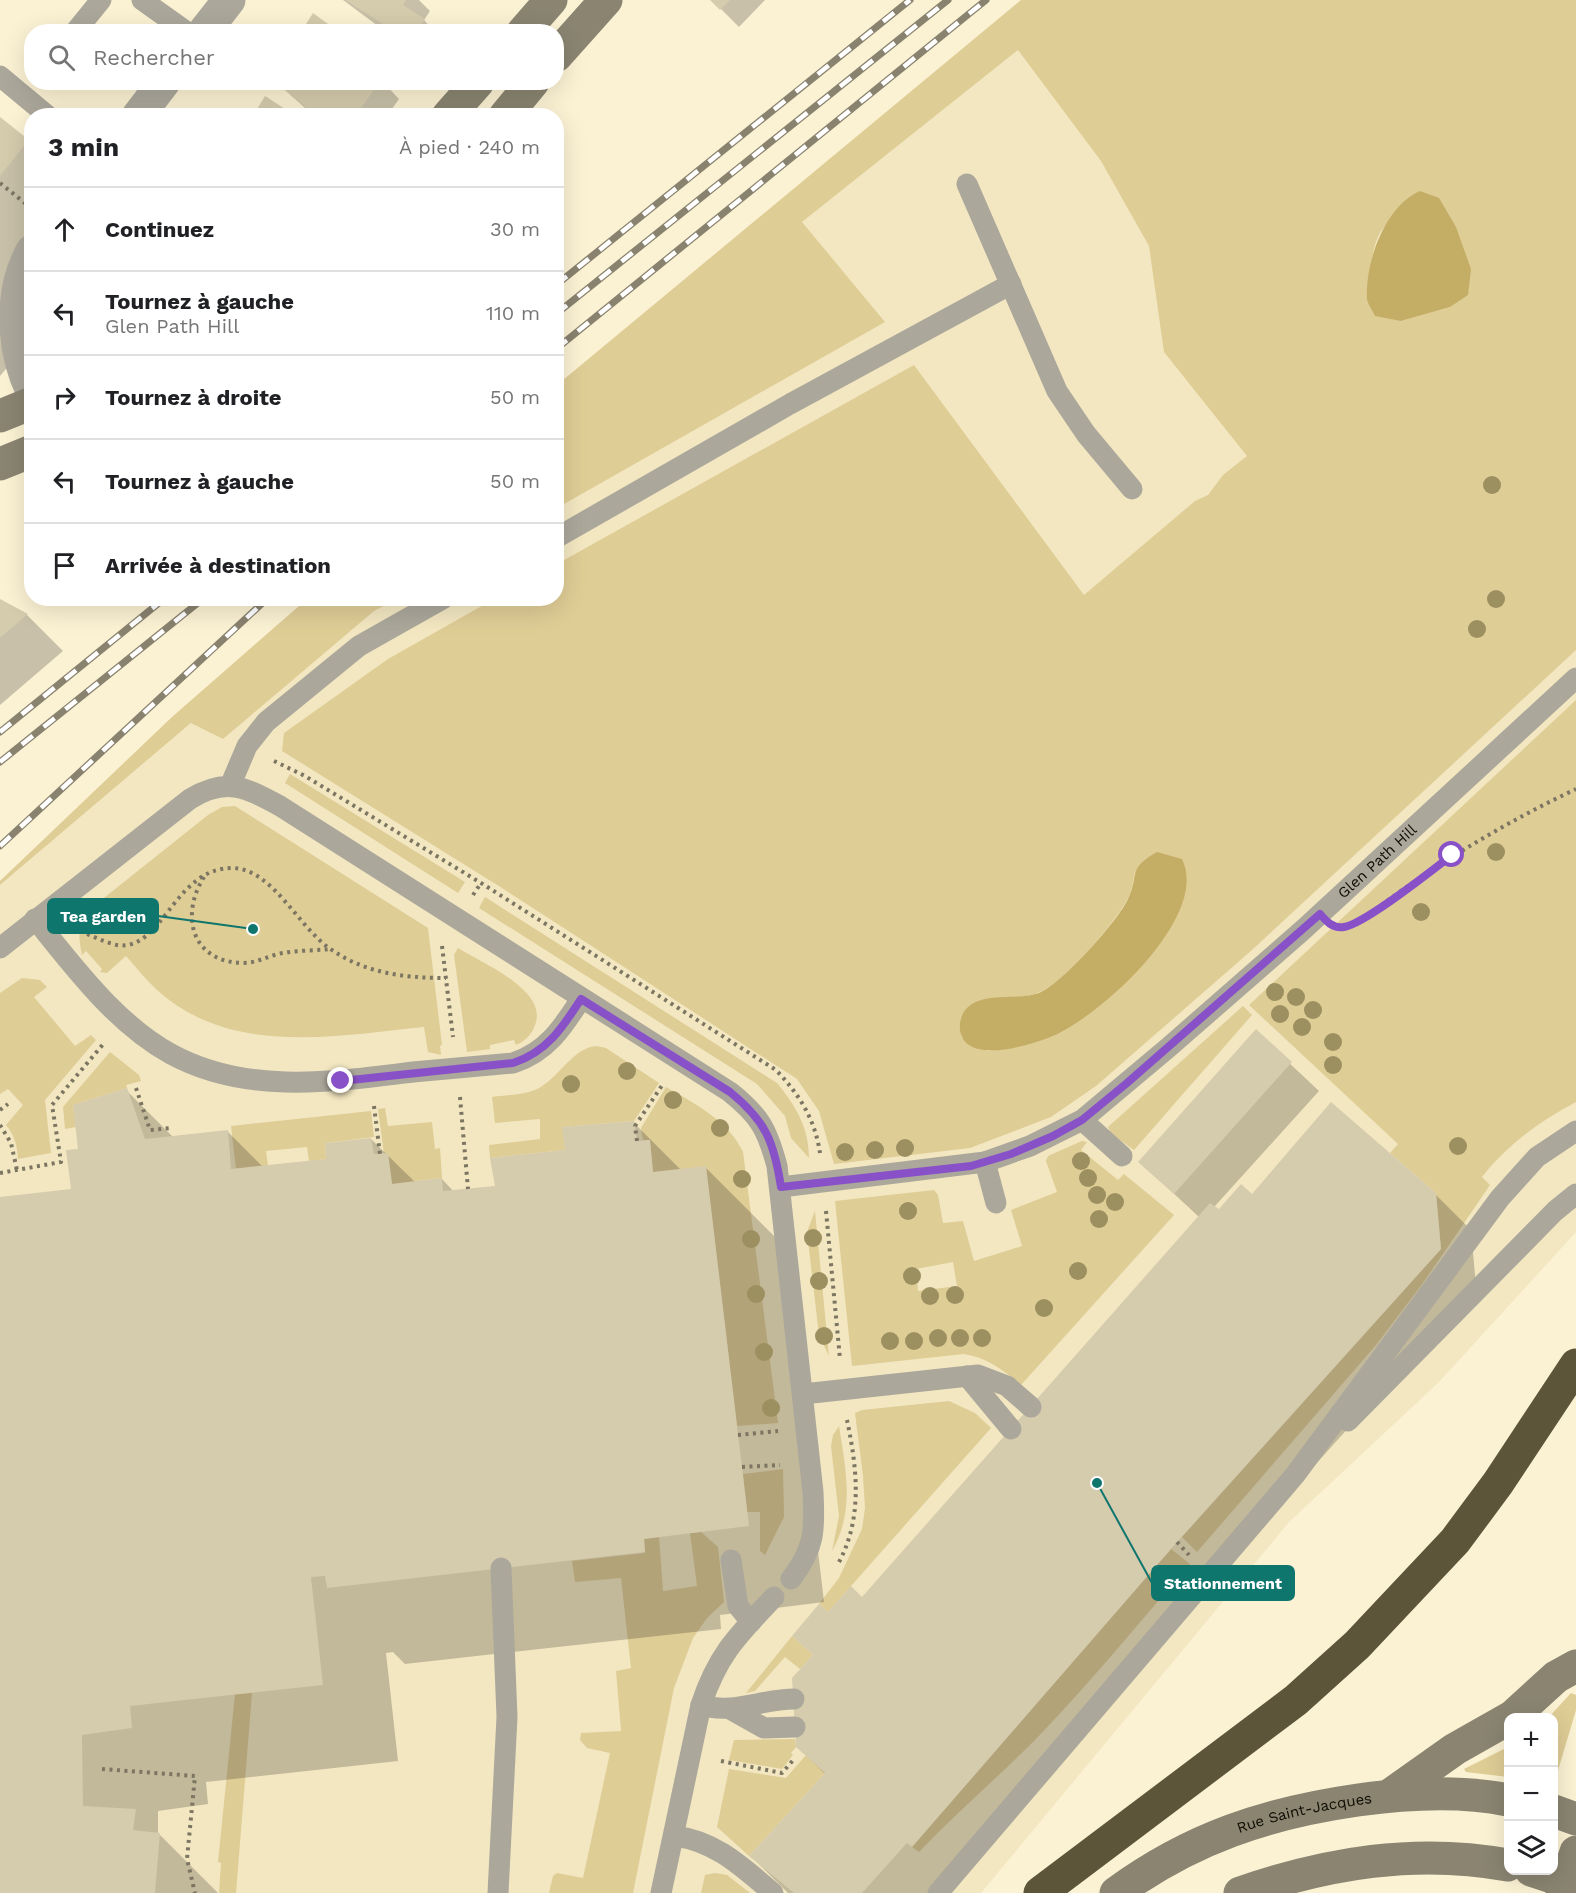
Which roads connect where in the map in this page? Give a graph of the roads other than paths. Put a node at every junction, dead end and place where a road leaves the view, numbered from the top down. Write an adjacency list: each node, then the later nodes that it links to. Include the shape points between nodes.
1 (101, 0): 5 (lane)
2 (142, 0): 6 (lane)
3 (229, 0): 7 (street)
4 (606, 0): 8 (main road)
5 (82, 24)
6 (176, 24)
7 (210, 24)
8 (564, 47)
9 (0, 76): 10 (lane)
10 (24, 87)
11 (29, 90): 15 (lane)
12 (158, 90): 16 (street)
13 (471, 90): 17 (main road)
14 (526, 90): 18 (main road)
15 (42, 108)
16 (144, 108)
17 (455, 108)
18 (512, 108)
19 (967, 184): 21 (lane)
20 (24, 270): 22 (street)
21 (1011, 284): 28 (lane, via 1057,391 1086,434); 29 (lane)
22 (9, 321): 23 (street)
23 (24, 374)
24 (24, 406): 25 (main road)
25 (0, 416)
26 (24, 454): 27 (main road)
27 (0, 464)
28 (1132, 489)
29 (564, 533)
30 (430, 606): 32 (lane, via 359,646 266,722 247,746)
31 (1576, 678): 36 (lane, Glen Path Hill, via 1320,914)
32 (230, 786): 33 (lane, via 209,789 190,799); 35 (lane, via 249,790 279,806)
33 (35, 920): 34 (lane); 35 (lane, via 105,1000 153,1042 192,1063 251,1079 307,1083 513,1063 543,1049)
34 (0, 948)
35 (581, 999): 40 (lane, via 748,1106 768,1134)
36 (1082, 1120): 38 (lane); 39 (lane, Glen Path Hill, via 1030,1146)
37 (1576, 1131): 48 (lane, via 1537,1157 1500,1198)
38 (1122, 1156)
39 (985, 1162): 40 (lane, Glen Path Hill); 42 (lane)
40 (781, 1187): 45 (lane)
41 (1576, 1194): 48 (lane)
42 (996, 1203)
43 (1576, 1365): 71 (highway, via 1455,1541 1385,1618 1296,1700)
44 (967, 1376): 45 (lane); 46 (lane, via 998,1381); 47 (lane)
45 (803, 1394): 51 (lane, via 815,1529 807,1555)
46 (1031, 1407)
47 (1011, 1429)
48 (1295, 1475): 70 (lane)
49 (731, 1560): 53 (lane, via 738,1606)
50 (501, 1568): 68 (lane, via 507,1717)
51 (790, 1579)
52 (774, 1597): 53 (lane)
53 (750, 1622): 56 (lane, via 717,1662)
54 (1576, 1666): 58 (main road, via 1556,1677)
55 (794, 1699): 57 (lane, via 764,1700)
56 (701, 1705): 57 (lane); 65 (lane)
57 (732, 1710): 60 (lane, via 764,1728)
58 (1516, 1713)
59 (1504, 1721): 61 (main road, via 1455,1749)
60 (795, 1727)
61 (1390, 1796): 62 (main road, Rue Saint-Jacques, via 1460,1794); 72 (main road, Rue Saint-Jacques, via 1290,1811 1233,1828 1159,1864)
62 (1504, 1799)
63 (1558, 1812): 64 (main road)
64 (1576, 1819)
65 (674, 1836): 67 (lane, via 717,1848); 69 (lane)
66 (1504, 1864): 73 (main road, via 1440,1857 1377,1859 1313,1870)
67 (783, 1892)
68 (498, 1893)
69 (661, 1893)
70 (938, 1893)
71 (1040, 1893)
72 (1116, 1893)
73 (1240, 1893)

